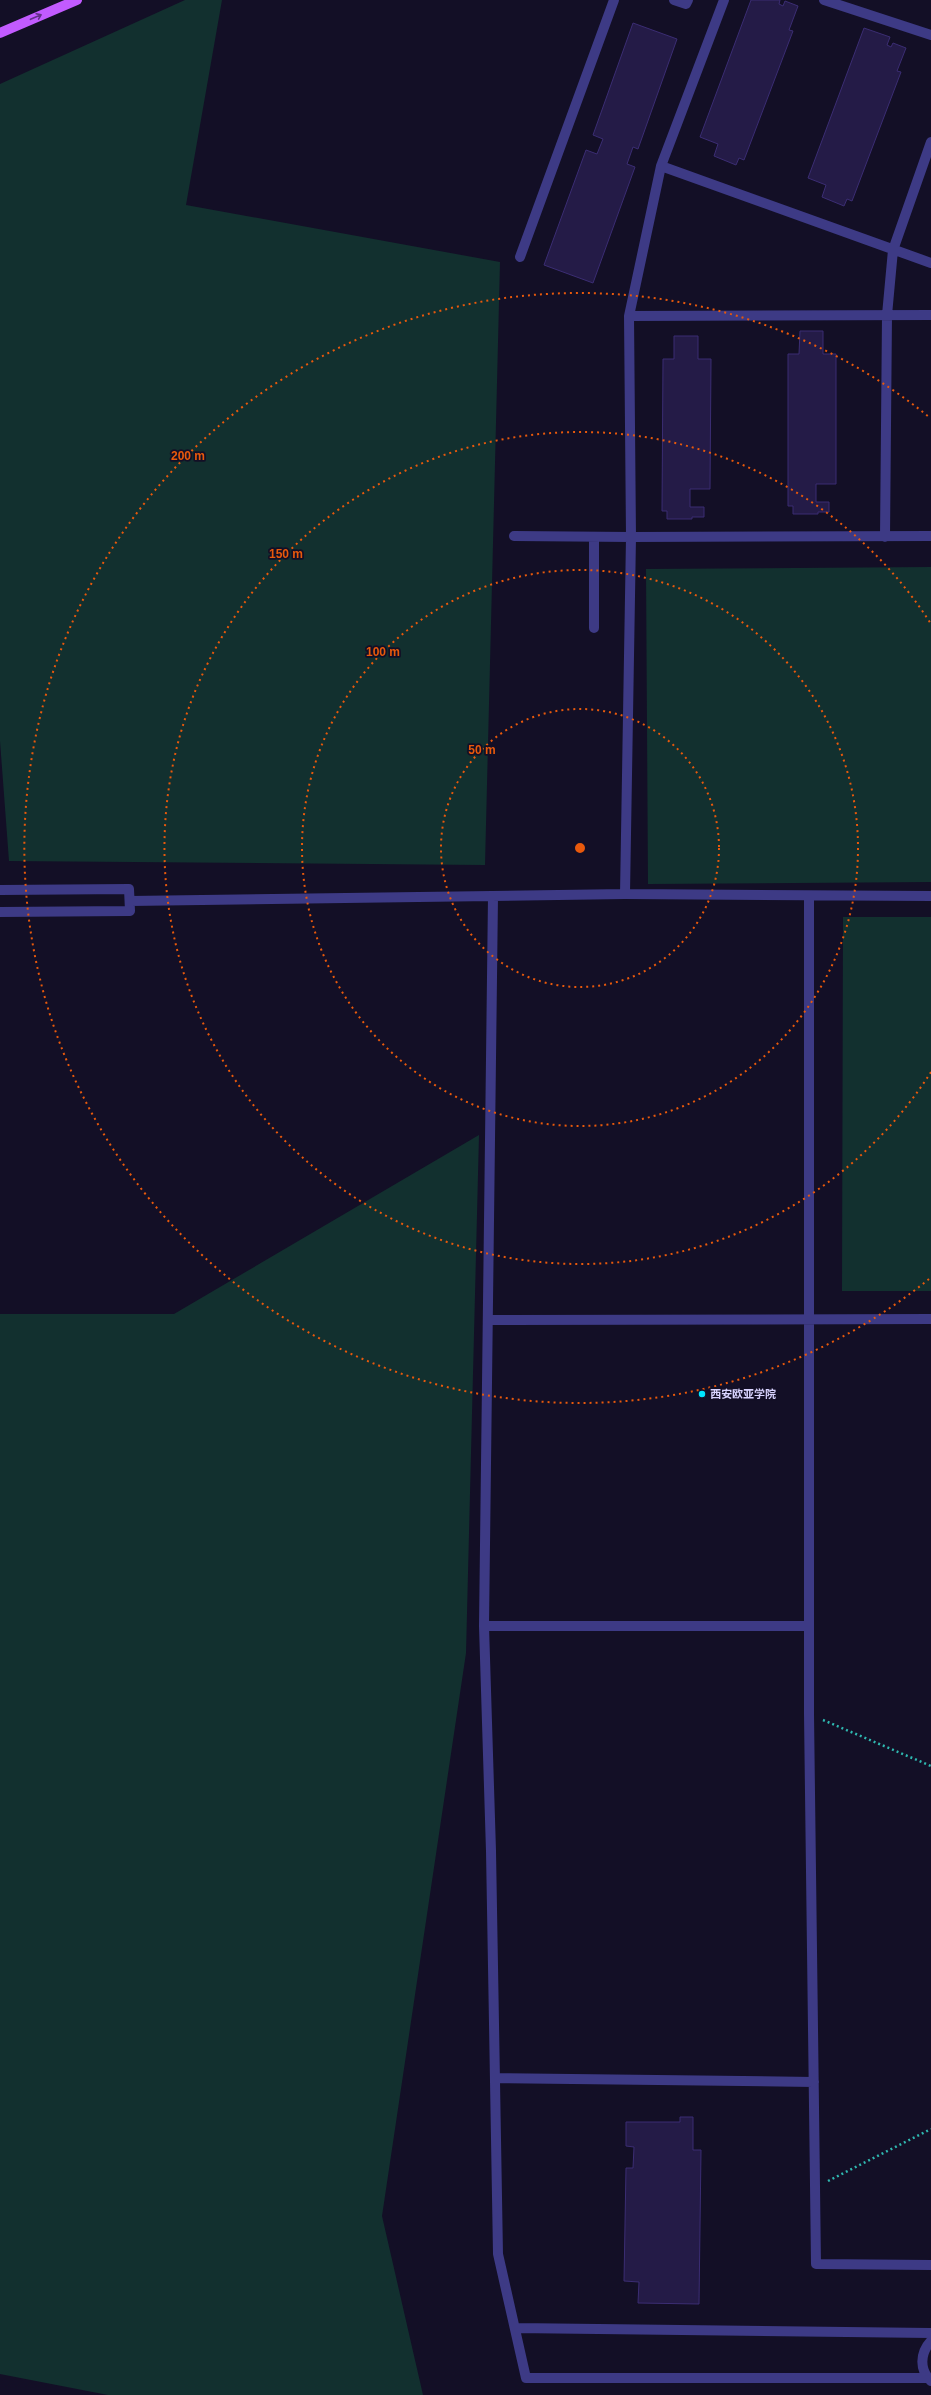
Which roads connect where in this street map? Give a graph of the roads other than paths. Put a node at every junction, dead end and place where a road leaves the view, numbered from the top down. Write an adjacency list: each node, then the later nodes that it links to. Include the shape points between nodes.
1 (77, 0): 7 (main road, one-way to 1)
2 (614, 0): 12 (street)
3 (674, 0): 4 (street, via 686,4)
4 (688, 0)
5 (724, 0): 10 (street)
6 (824, 0): 8 (street)
7 (0, 32)
8 (931, 35)
9 (931, 142): 11 (street)
10 (662, 166): 11 (street); 16 (street)
11 (893, 250): 13 (street); 15 (street)
12 (520, 257)
13 (931, 263)
14 (931, 314): 15 (street)
15 (887, 315): 16 (street); 21 (street)
16 (629, 316): 20 (street)
17 (514, 536): 19 (street)
18 (931, 536): 21 (street)
19 (594, 537): 20 (street); 22 (street)
20 (631, 537): 21 (street); 24 (street)
21 (885, 537)
22 (594, 628)
23 (0, 890): 28 (street, via 129,889)
24 (626, 894): 25 (street); 26 (street)
25 (493, 896): 28 (street); 30 (street)
26 (809, 896): 27 (street); 31 (street)
27 (931, 896)
28 (130, 901): 29 (street, via 130,911)
29 (0, 912)
30 (488, 1320): 31 (street); 33 (street)
31 (809, 1320): 32 (street); 34 (street)
32 (931, 1320)
33 (484, 1626): 34 (street); 35 (street)
34 (809, 1626): 36 (street)
35 (495, 2078): 36 (street); 38 (street, via 498,2254)
36 (814, 2082): 37 (street, via 813,2188 816,2264)
37 (931, 2266)
38 (515, 2328): 39 (street); 41 (street, via 526,2378)
39 (931, 2333)
40 (931, 2341): 41 (street, via 923,2354 922,2362)
41 (930, 2379)

